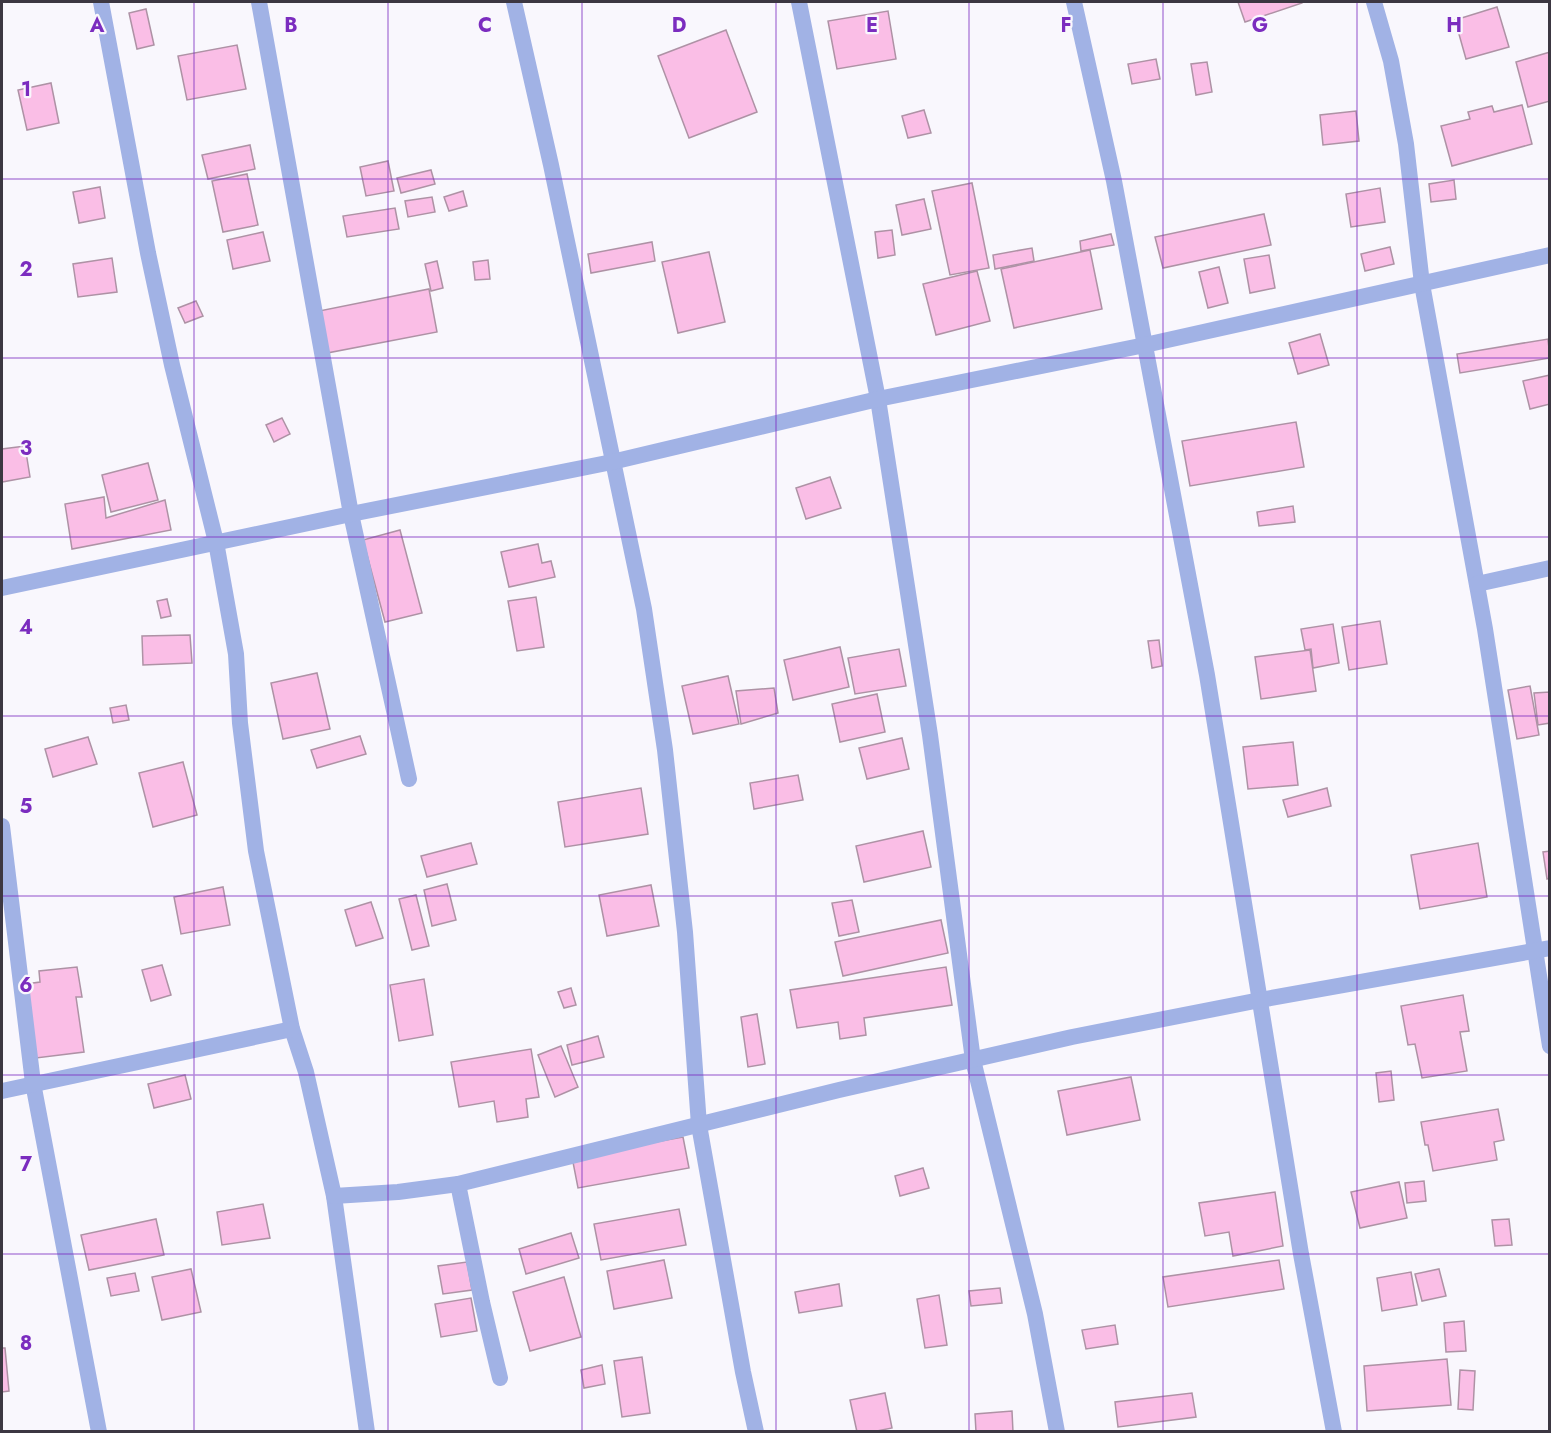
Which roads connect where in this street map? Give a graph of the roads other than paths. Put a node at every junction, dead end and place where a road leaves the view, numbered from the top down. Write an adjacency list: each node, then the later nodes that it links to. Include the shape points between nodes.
1 (101, 2): 13 (street, via 148,253)
2 (259, 2): 12 (street)
3 (513, 2): 11 (street)
4 (799, 2): 10 (street)
5 (1074, 2): 9 (street)
6 (1374, 2): 8 (street, via 1391,61 1406,144)
7 (1550, 255): 8 (street)
8 (1422, 284): 9 (street); 15 (street)
9 (1145, 345): 10 (street); 20 (street, via 1207,675)
10 (878, 399): 11 (street); 23 (street, via 930,735)
11 (612, 462): 12 (street); 26 (street, via 644,609 665,750 685,932)
12 (351, 514): 13 (street); 17 (street)
13 (216, 542): 16 (street); 21 (street, via 236,654 256,851)
14 (1550, 568): 15 (street)
15 (1477, 584): 19 (street)
16 (2, 588)
17 (409, 779)
18 (2, 826): 24 (street)
19 (1542, 949): 20 (street); 22 (street)
20 (1260, 1000): 23 (street); 34 (street)
21 (292, 1029): 24 (street); 28 (street, via 306,1072)
22 (1550, 1046)
23 (973, 1060): 26 (street); 33 (street, via 1035,1314)
24 (33, 1083): 25 (street); 30 (street)
25 (2, 1091)
26 (699, 1125): 27 (street); 32 (street)
27 (458, 1184): 28 (street); 29 (street)
28 (334, 1196): 31 (street)
29 (501, 1378)
30 (99, 1431)
31 (367, 1431)
32 (756, 1431)
33 (1057, 1431)
34 (1334, 1431)

